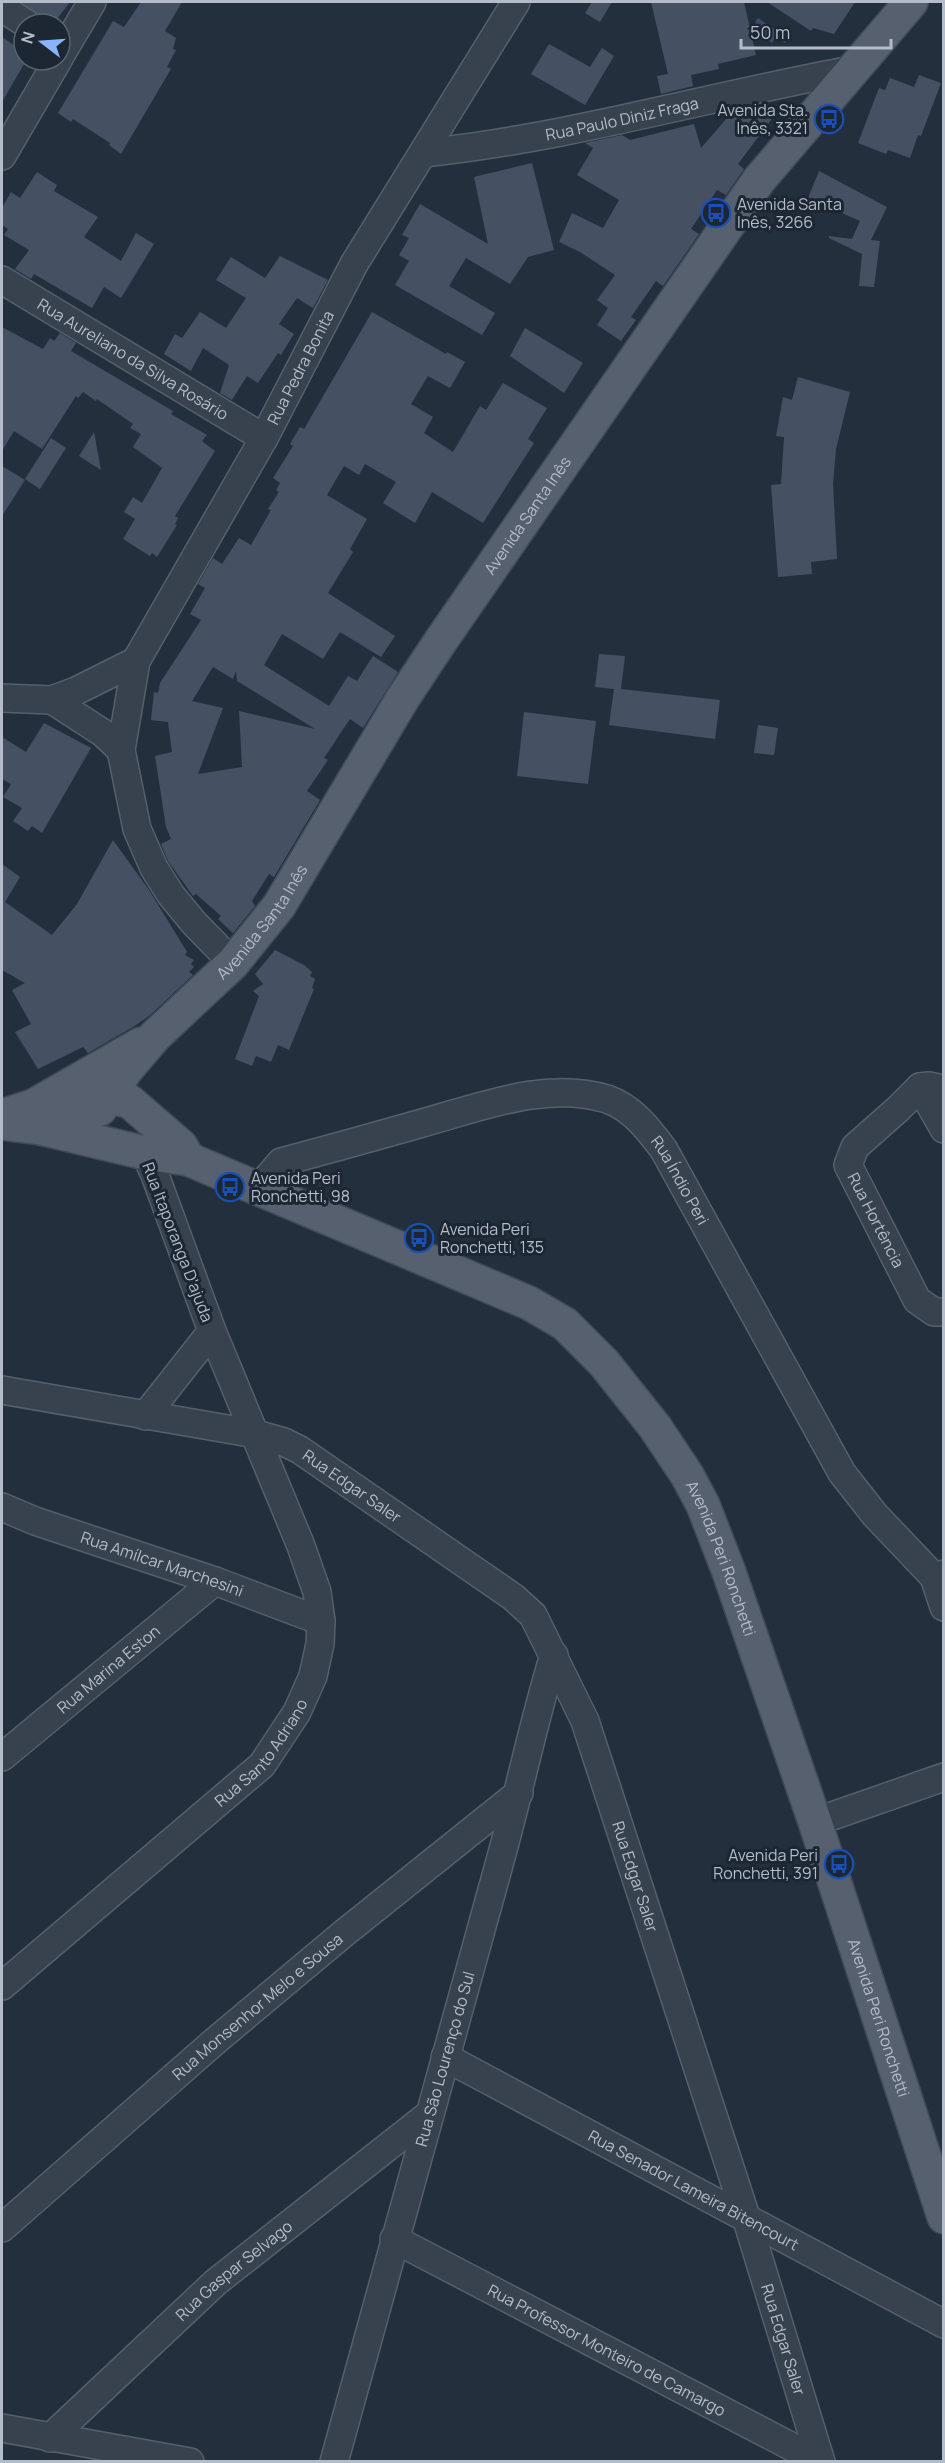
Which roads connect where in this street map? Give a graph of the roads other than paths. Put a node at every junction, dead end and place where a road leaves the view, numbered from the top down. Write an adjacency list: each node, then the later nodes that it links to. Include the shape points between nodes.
1 (92, 2): 4 (street)
2 (516, 2): 7 (street, Rua Pedra Bonita)
3 (911, 2): 5 (main road, Avenida Santa Inês)
4 (72, 33)
5 (852, 70): 7 (street, Rua Paulo Diniz Fraga, via 625,120 478,148); 15 (main road, Avenida Santa Inês, via 759,180 440,642 297,878)
6 (49, 72): 8 (street)
7 (424, 153): 10 (street, Rua Pedra Bonita, via 354,264)
8 (2, 156)
9 (2, 280): 10 (street, Rua Aureliano da Silva Rosário)
10 (264, 438): 11 (street, Rua Pedra Bonita)
11 (136, 661): 13 (street); 14 (street, Rua Pedra Bonita)
12 (2, 698): 13 (street)
13 (52, 700): 14 (street, via 103,733)
14 (121, 750): 15 (street, via 137,829 154,868 194,923)
15 (233, 963): 16 (main road, Avenida Santa Inês)
16 (155, 1036): 17 (main road, Avenida Santa Inês); 19 (main road, Avenida Santa Inês)
17 (105, 1063): 19 (main road); 21 (main road, Avenida Santa Inês)
18 (932, 1088): 23 (street); 27 (street, Rua Hortência, via 898,1109 855,1147 848,1165 917,1300 934,1312)
19 (101, 1100): 21 (main road, Avenida Santa Inês); 24 (main road); 25 (main road, via 129,1101 181,1146)
20 (2, 1116): 21 (main road, Avenida Santa Inês)
21 (36, 1117): 22 (main road, Avenida Santa Inês); 24 (main road)
22 (2, 1123)
23 (944, 1129)
24 (145, 1154): 25 (main road); 28 (street, Rua Itaporanga D'ajuda)
25 (188, 1159): 26 (main road, Avenida Peri Ronchetti)
26 (258, 1189): 33 (street, Rua Índio Peri, via 282,1162 505,1100 545,1094 586,1094 625,1108 644,1124 664,1150 842,1473 874,1515); 41 (main road, Avenida Peri Ronchetti, via 529,1303 565,1324 604,1363 655,1427 703,1505)
27 (944, 1312)
28 (212, 1331): 30 (street); 31 (street, Rua Itaporanga D'ajuda)
29 (2, 1390): 30 (street, Rua Edgar Saler)
30 (145, 1416): 31 (street, Rua Edgar Saler)
31 (256, 1434): 36 (street, Rua Santo Adriano, via 308,1564); 37 (street, Rua Edgar Saler, via 300,1450 513,1597 533,1615)
32 (2, 1508): 34 (street, Rua Amílcar Marchesini)
33 (939, 1576): 35 (street)
34 (215, 1581): 36 (street, Rua Amílcar Marchesini); 38 (street, Rua Marina Eston)
35 (944, 1607)
36 (321, 1621): 42 (street, Rua Santo Adriano, via 313,1676 297,1712 262,1765)
37 (554, 1655): 40 (street, Rua São Lourenço do Sul); 46 (street, Rua Edgar Saler, via 585,1720)
38 (2, 1757)
39 (944, 1777): 41 (street)
40 (519, 1793): 43 (street, Rua São Lourenço do Sul); 47 (street, Rua Monsenhor Melo e Sousa, via 214,2042)
41 (815, 1822): 45 (main road, Avenida Peri Ronchetti)
42 (2, 1986)
43 (445, 2056): 44 (street, Rua São Lourenço do Sul); 46 (street, Rua Senador Lameira Bitencourt)
44 (427, 2116): 48 (street, Rua São Lourenço do Sul); 51 (street, Rua Gaspar Selvago, via 216,2282)
45 (941, 2201)
46 (747, 2220): 49 (street, Rua Senador Lameira Bitencourt); 54 (street, Rua Edgar Saler)
47 (2, 2228)
48 (394, 2239): 53 (street, Rua São Lourenço do Sul); 54 (street, Rua Professor Monteiro de Camargo)
49 (944, 2324)
50 (2, 2428): 51 (street)
51 (50, 2438): 52 (street)
52 (190, 2462)
53 (334, 2462)
54 (821, 2462)

